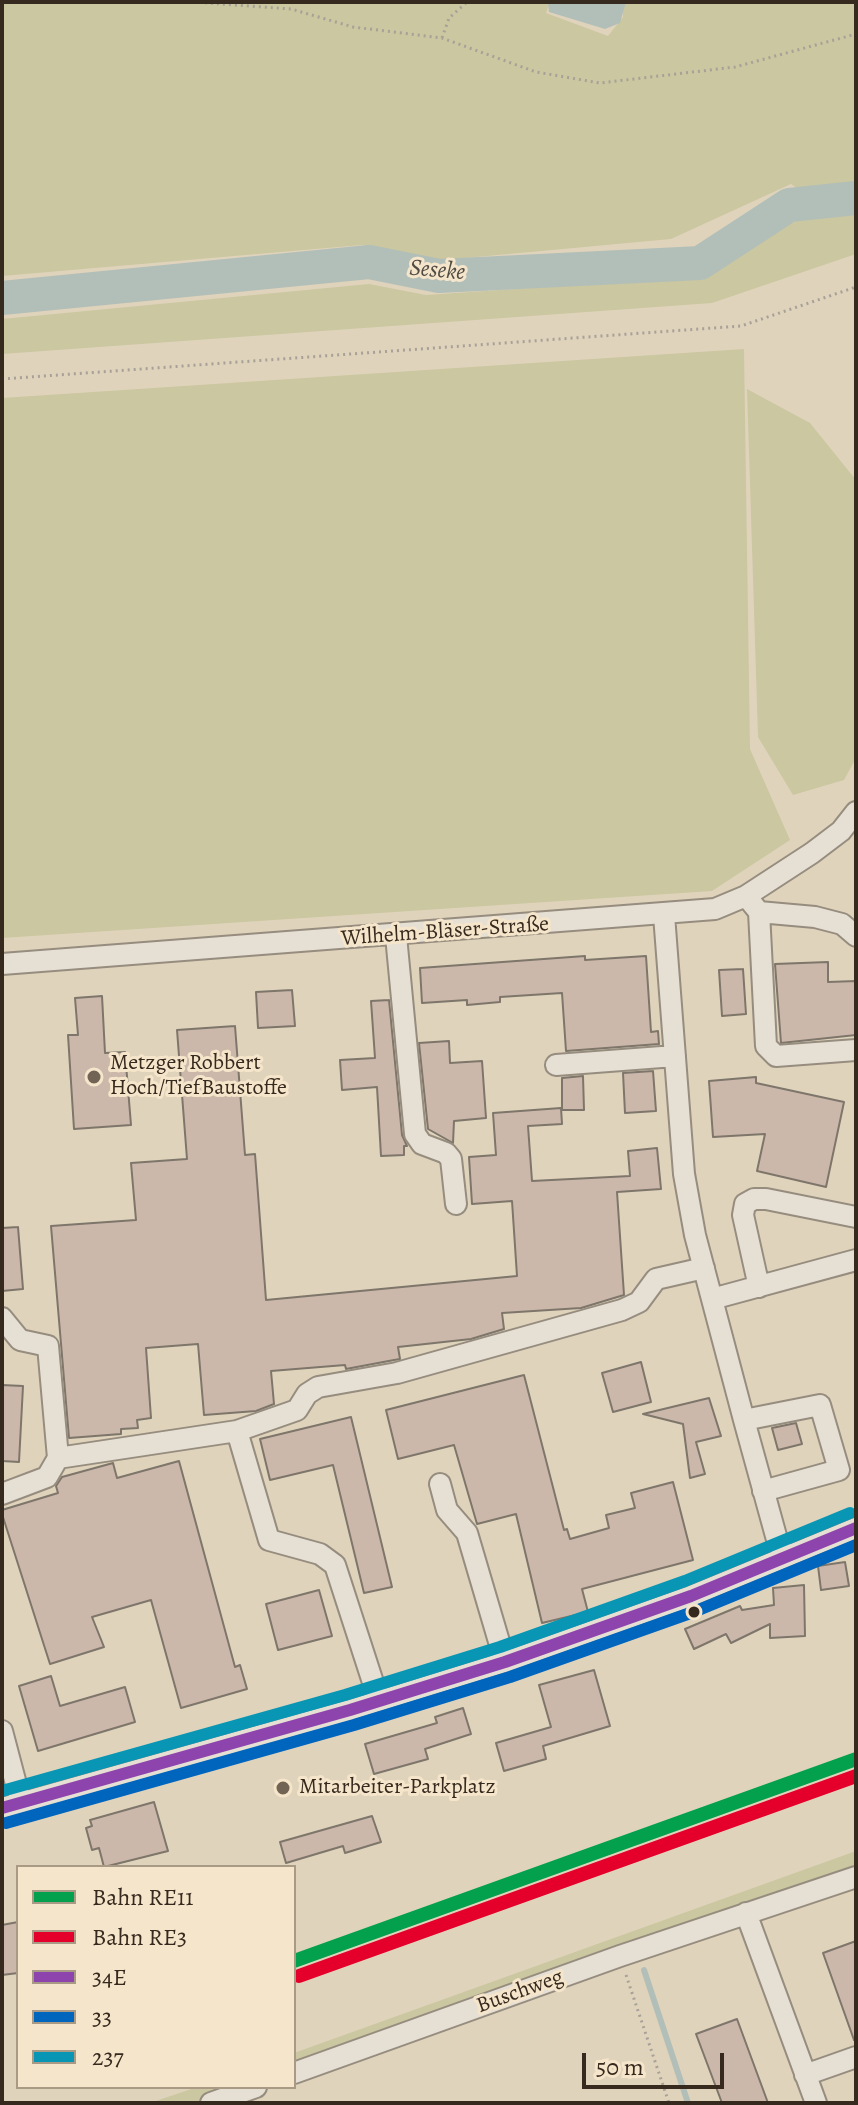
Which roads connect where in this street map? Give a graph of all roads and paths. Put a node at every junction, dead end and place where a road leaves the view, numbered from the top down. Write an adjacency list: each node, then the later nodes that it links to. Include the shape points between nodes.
1 (193, 2): 4 (path)
2 (289, 2): 4 (path)
3 (467, 2): 6 (path, via 449,18)
4 (291, 9): 6 (path, via 353,27)
5 (856, 34): 6 (path, via 735,67 600,83 536,72)
6 (442, 38)
7 (856, 287): 8 (path, via 741,326)
8 (2, 379)
9 (856, 812): 10 (street, Wilhelm-Bläser-Straße, via 841,831)
10 (753, 904): 11 (street, Wilhelm-Bläser-Straße); 12 (street); 15 (street, via 766,1046 776,1056)
11 (664, 915): 13 (street, Wilhelm-Bläser-Straße); 16 (street)
12 (851, 929)
13 (396, 936): 14 (street, Wilhelm-Bläser-Straße); 18 (street, via 415,1134 422,1144 451,1159)
14 (2, 964)
15 (856, 1050)
16 (675, 1056): 17 (street); 21 (street, via 684,1174)
17 (556, 1065)
18 (456, 1204)
19 (856, 1217): 22 (street, via 766,1199 745,1204)
20 (856, 1260): 22 (street)
21 (704, 1268): 23 (street); 26 (street, via 656,1279 639,1302 622,1310 397,1373 318,1387 297,1410)
22 (759, 1287): 23 (street)
23 (712, 1299): 25 (street)
24 (2, 1318): 27 (street, via 20,1340 48,1346)
25 (744, 1420): 29 (street); 29 (street, via 820,1405 839,1470)
26 (237, 1431): 27 (street); 34 (street, via 269,1540 320,1554 335,1565)
27 (58, 1458): 30 (street, via 47,1477)
28 (440, 1484): 33 (street, via 447,1510 467,1533)
29 (763, 1491): 32 (street)
30 (2, 1494)
31 (856, 1528): 32 (street)
32 (785, 1557): 33 (street)
33 (505, 1662): 34 (street)
34 (379, 1701): 36 (street)
35 (2, 1731): 36 (street)
36 (12, 1806)
37 (856, 1877): 38 (street, Buschweg)
38 (746, 1913): 39 (street, Buschweg); 42 (street)
39 (620, 1956): 41 (street, Buschweg); 45 (path)
40 (856, 2057): 42 (street)
41 (296, 2072)
42 (805, 2075): 46 (street)
43 (250, 2089): 44 (street)
44 (211, 2103)
45 (669, 2103)
46 (816, 2103)

